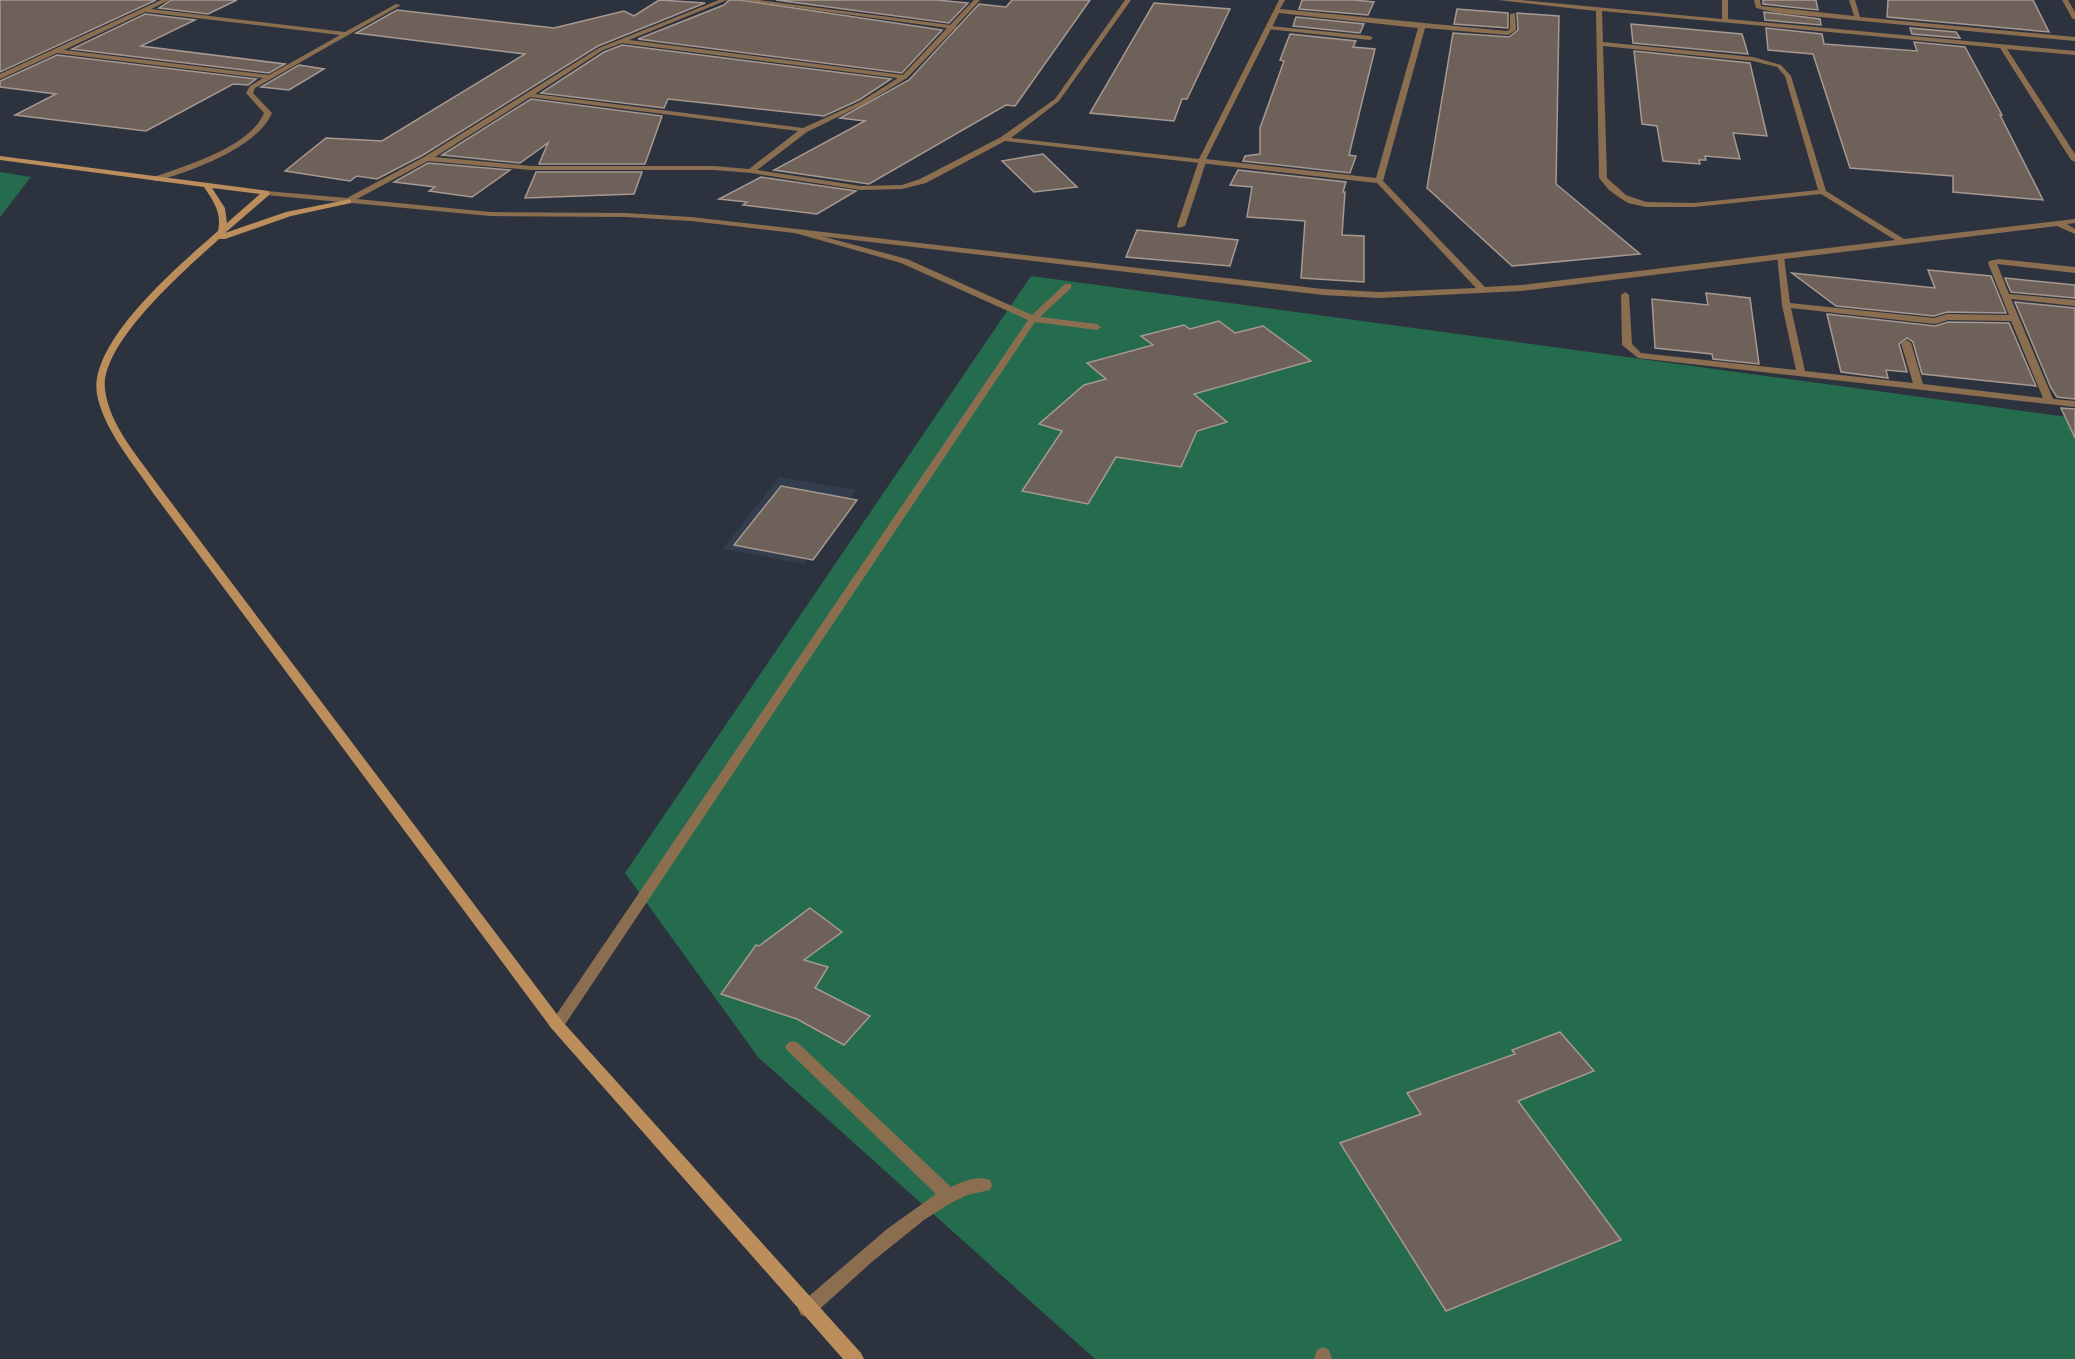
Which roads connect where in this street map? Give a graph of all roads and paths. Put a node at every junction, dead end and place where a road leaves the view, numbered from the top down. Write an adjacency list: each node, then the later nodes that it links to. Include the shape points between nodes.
1 (166, 0): 14 (street)
2 (724, 0): 26 (street)
3 (745, 0): 21 (street)
4 (977, 0): 21 (street)
5 (1128, 0): 36 (street, via 1058,100)
6 (1282, 0): 15 (street)
7 (1501, 0): 13 (street)
8 (1725, 0): 19 (street)
9 (1757, 0): 18 (street, via 1758,7 1765,9)
10 (1852, 0): 18 (street)
11 (2065, 0): 17 (street)
12 (398, 5): 23 (street)
13 (1599, 9): 19 (street); 27 (street)
14 (143, 10): 23 (street); 29 (street)
15 (1278, 11): 20 (street); 22 (street)
16 (1513, 14): 20 (street, via 1513,30 1508,33)
17 (2075, 18)
18 (1858, 19): 25 (street)
19 (1725, 20): 28 (street)
20 (1422, 26): 43 (street)
21 (954, 27): 33 (street)
22 (1269, 28): 24 (street); 39 (street)
23 (347, 34): 32 (street)
24 (1370, 38)
25 (2075, 39)
26 (620, 40): 33 (street); 34 (street)
27 (1599, 44): 45 (street, via 1753,59 1779,66 1788,76); 45 (street, via 1603,178 1631,201 1666,207)
28 (2002, 46): 30 (street); 40 (street)
29 (56, 51): 31 (street); 32 (street)
30 (2075, 53)
31 (0, 77)
32 (269, 77): 42 (street, via 249,90 268,113 263,127 205,161)
33 (905, 77): 35 (street, via 862,103)
34 (530, 95): 35 (street); 38 (street)
35 (804, 129): 41 (street)
36 (1004, 139): 39 (street); 41 (street, via 922,181 902,187 861,188)
37 (0, 158): 42 (street)
38 (427, 159): 41 (street, via 531,168); 47 (street)
39 (1203, 159): 43 (street); 50 (street)
40 (2075, 160)
41 (751, 171)
42 (157, 179): 44 (street)
43 (1379, 181): 58 (street)
44 (206, 185): 46 (street); 53 (street, via 219,201 225,219)
45 (1822, 192): 54 (street)
46 (266, 193): 47 (street); 53 (street)
47 (348, 201): 51 (street, via 490,214 626,215); 53 (street, via 290,214)
48 (2075, 221): 49 (street)
49 (2058, 223): 52 (street); 54 (street)
50 (1181, 226)
51 (790, 229): 58 (street, via 1334,293); 64 (street, via 904,261)
52 (2075, 232)
53 (218, 238): 71 (street, via 166,283 118,337 105,360 99,387 112,422 157,491)
54 (1903, 242): 55 (street)
55 (1780, 257): 58 (street); 62 (street)
56 (2075, 270): 60 (street, via 1995,263)
57 (1068, 286): 64 (street)
58 (1483, 290)
59 (1625, 295): 67 (street, via 1627,345 1633,353)
60 (2006, 296): 61 (street); 63 (street)
61 (2075, 303)
62 (1786, 305): 63 (street, via 1935,321 1946,317); 67 (street)
63 (2015, 318): 69 (street)
64 (1033, 319): 65 (street); 71 (street)
65 (1097, 327)
66 (1906, 343): 68 (street)
67 (1801, 373): 68 (street)
68 (1919, 386): 69 (street)
69 (2049, 401): 70 (street)
70 (2075, 404)
71 (556, 1026): 75 (street)
72 (793, 1047): 74 (street)
73 (984, 1185): 74 (street, via 964,1186)
74 (948, 1195): 75 (street, via 927,1208)
75 (807, 1309): 76 (street)
76 (855, 1359)

